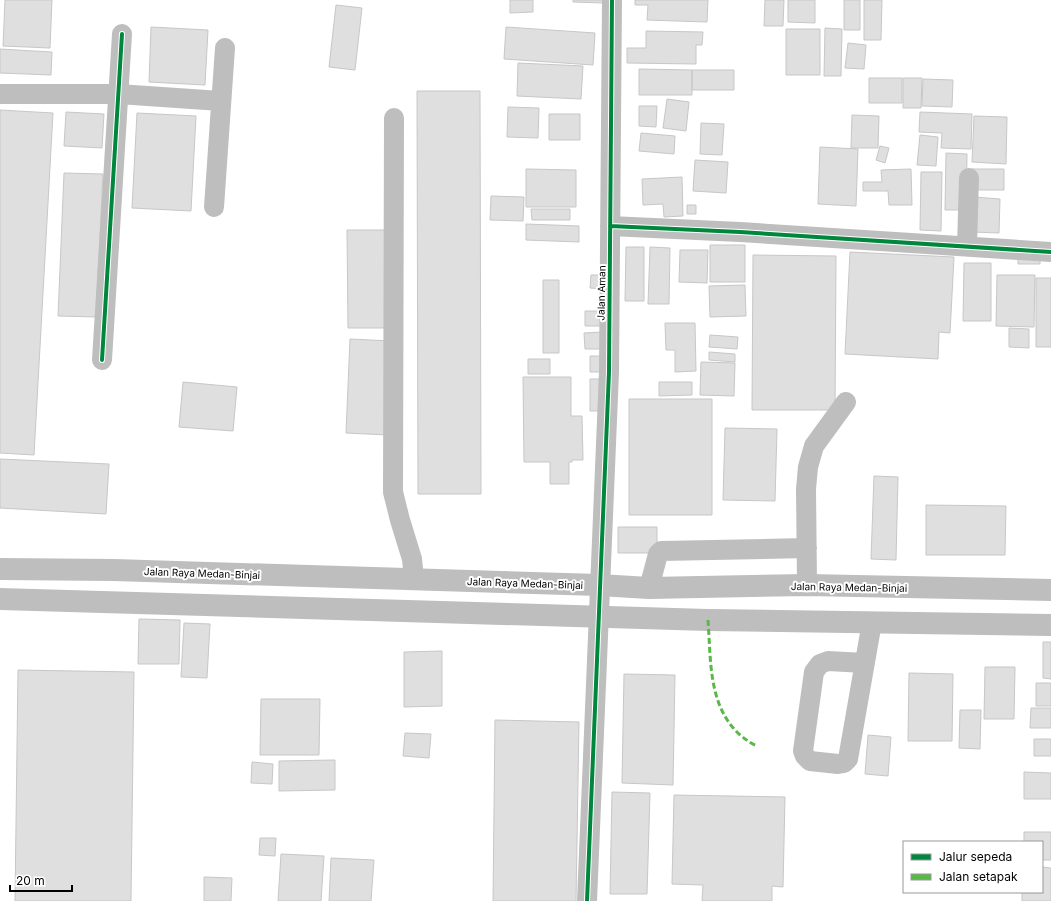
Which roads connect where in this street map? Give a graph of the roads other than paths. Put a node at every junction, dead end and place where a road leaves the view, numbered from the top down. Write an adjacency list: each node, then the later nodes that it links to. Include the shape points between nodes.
1 (612, 0): 10 (street, Jalan Aman)
2 (122, 34): 5 (street)
3 (225, 48): 6 (street)
4 (0, 94): 5 (street)
5 (118, 94): 6 (street); 13 (street)
6 (221, 101): 9 (street)
7 (394, 118): 18 (street, via 393,492 412,558)
8 (969, 178): 11 (street)
9 (214, 207)
10 (610, 226): 11 (street); 19 (street, Jalan Aman, via 609,372)
11 (967, 246): 12 (street)
12 (1051, 252)
13 (102, 360)
14 (846, 402): 15 (street, via 814,446 808,467)
15 (807, 548): 20 (street); 21 (street, via 661,551 658,554)
16 (0, 569): 17 (highway, Jalan Raya Medan-Binjai)
17 (114, 570): 18 (highway, Jalan Raya Medan-Binjai); 24 (highway)
18 (414, 579): 19 (highway, Jalan Raya Medan-Binjai)
19 (599, 585): 21 (highway, Jalan Raya Medan-Binjai); 25 (street, Jalan Aman)
20 (807, 586): 21 (highway, Jalan Raya Medan-Binjai); 22 (highway, Jalan Raya Medan-Binjai)
21 (650, 588)
22 (1051, 590)
23 (0, 599): 24 (highway)
24 (112, 602): 25 (highway)
25 (598, 617): 26 (highway); 29 (street, Jalan Aman)
26 (872, 622): 27 (highway); 28 (street)
27 (1051, 625)
28 (864, 664): 28 (street, via 828,661 820,664 814,672 804,751 810,761 838,764 844,763 848,758)
29 (587, 901)

